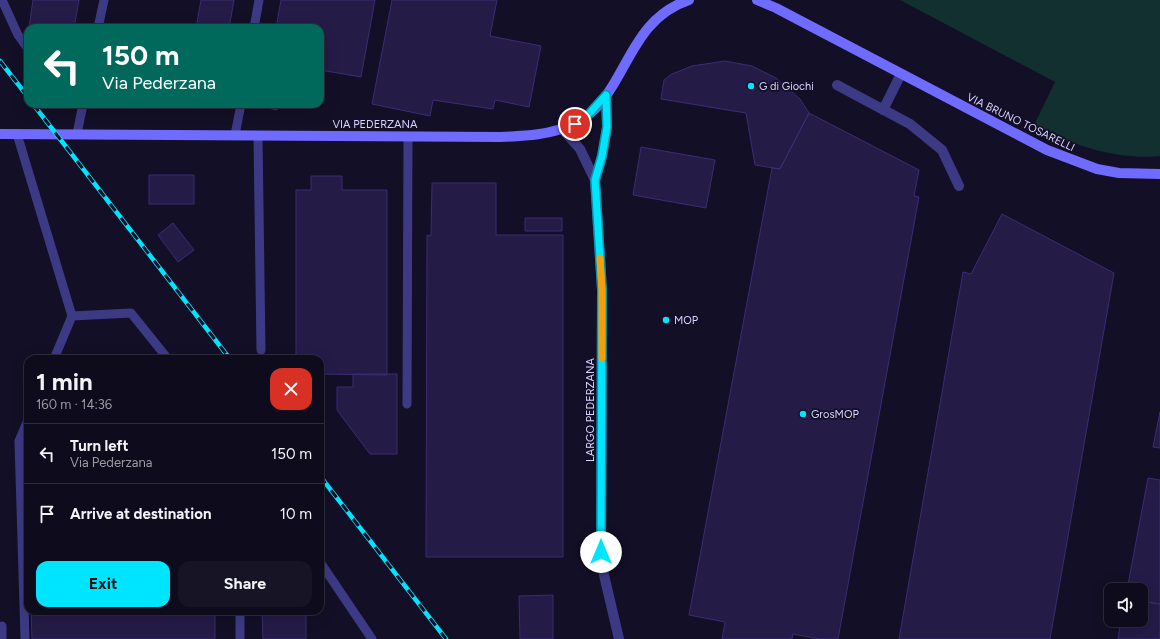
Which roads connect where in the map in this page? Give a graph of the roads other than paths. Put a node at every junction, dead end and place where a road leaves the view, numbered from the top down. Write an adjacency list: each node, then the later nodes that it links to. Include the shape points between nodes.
1 (2, 0): 8 (lane)
2 (104, 0): 6 (lane)
3 (259, 0): 7 (lane)
4 (689, 0): 11 (main road, VIA PEDERZANA, via 679,3 655,19 642,34)
5 (757, 0): 9 (main road, VIA BRUNO TOSARELLI)
6 (99, 24)
7 (255, 24)
8 (24, 43)
9 (901, 74): 14 (street); 22 (main road, VIA BRUNO TOSARELLI, via 1070,160 1119,173)
10 (837, 85): 14 (street)
11 (606, 95): 15 (main road, VIA PEDERZANA, via 587,116); 23 (street, LARGO PEDERZANA, via 607,127)
12 (81, 108): 18 (lane)
13 (239, 108): 19 (lane)
14 (883, 110): 24 (street, via 910,124 942,150)
15 (562, 129): 21 (main road, VIA PEDERZANA, via 533,135 500,137); 23 (street, LARGO PEDERZANA, via 580,149)
16 (0, 134): 17 (main road, VIA PEDERZANA)
17 (17, 134): 18 (main road, VIA PEDERZANA); 25 (lane)
18 (77, 134): 19 (main road, VIA PEDERZANA)
19 (235, 135): 20 (main road, VIA PEDERZANA)
20 (258, 136): 21 (main road, VIA PEDERZANA); 26 (lane)
21 (408, 137): 29 (lane)
22 (1160, 174)
23 (595, 180): 40 (street, LARGO PEDERZANA, via 602,290 601,552)
24 (959, 186)
25 (72, 316): 27 (lane); 28 (lane, via 131,313)
26 (261, 350)
27 (56, 355)
28 (165, 355)
29 (407, 404)
30 (24, 429): 32 (lane, via 19,441)
31 (324, 568): 39 (lane)
32 (24, 606)
33 (24, 615): 37 (lane)
34 (240, 615): 38 (lane)
35 (2, 626): 36 (lane)
36 (2, 639)
37 (25, 639)
38 (240, 639)
39 (372, 639)
40 (619, 639)

